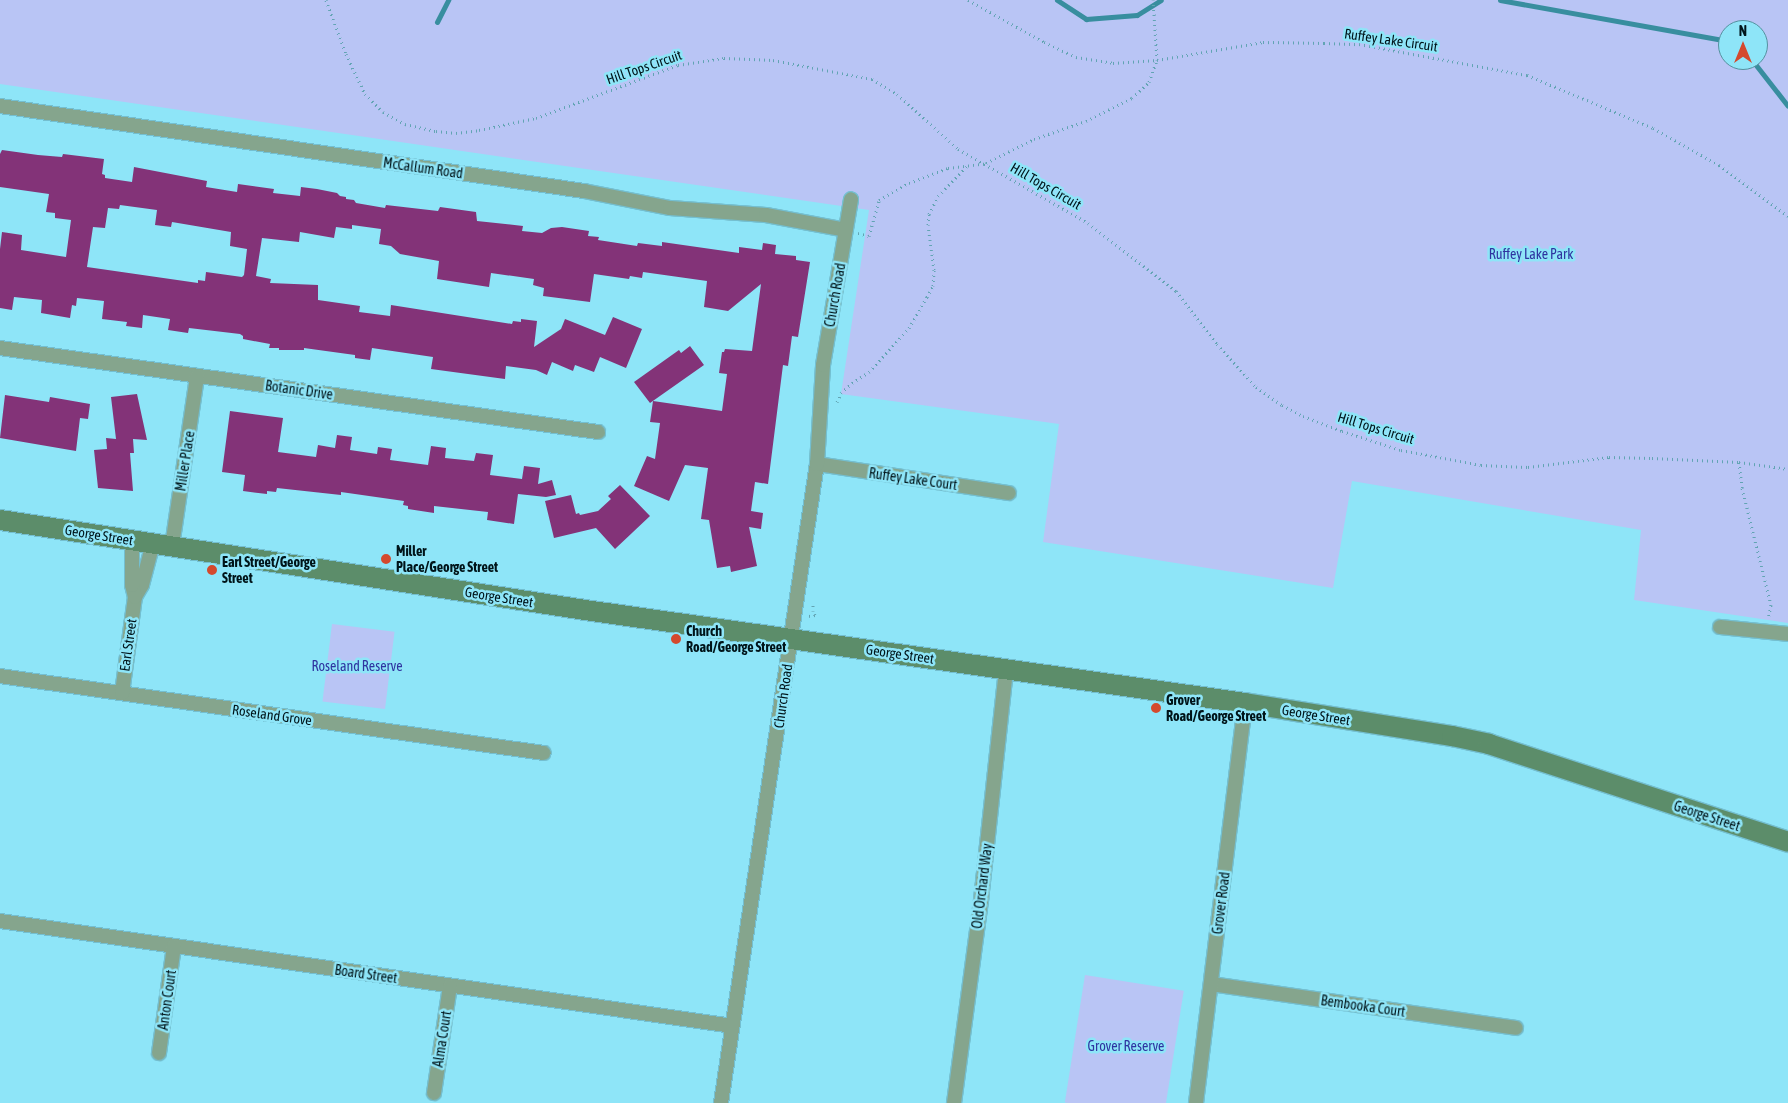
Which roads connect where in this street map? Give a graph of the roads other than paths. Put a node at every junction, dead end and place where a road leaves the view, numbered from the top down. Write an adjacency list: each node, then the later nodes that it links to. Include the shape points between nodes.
1 (0, 106): 3 (street, McCallum Road, via 584,191 670,208 766,215)
2 (851, 200): 3 (street, Church Road)
3 (846, 230): 7 (street, Church Road, via 823,365)
4 (0, 348): 5 (street, Botanic Drive)
5 (198, 376): 6 (street, Botanic Drive); 11 (street, Miller Place)
6 (598, 432)
7 (817, 464): 8 (street, Ruffey Lake Court); 15 (street, Church Road)
8 (1009, 493)
9 (0, 520): 10 (main road, George Street)
10 (132, 541): 11 (main road, George Street); 12 (street, Earl Street)
11 (162, 545): 12 (street, Earl Street); 15 (main road, George Street)
12 (135, 597): 18 (street, Earl Street)
13 (1720, 627): 14 (street)
14 (1788, 634)
15 (792, 639): 16 (main road, George Street); 26 (street, Church Road)
16 (1006, 669): 19 (main road, George Street); 31 (street, Old Orchard Way, via 981,900)
17 (0, 676): 18 (street, Roseland Grove)
18 (122, 693): 20 (street, Roseland Grove)
19 (1245, 703): 21 (main road, George Street, via 1489,744); 24 (street, Grover Road)
20 (544, 753)
21 (1788, 842)
22 (0, 921): 23 (street, Board Street)
23 (174, 946): 25 (street, Board Street); 28 (street, Anton Court)
24 (1211, 984): 27 (street, Bembooka Court); 32 (street, Grover Road)
25 (450, 986): 26 (street, Board Street); 29 (street, Alma Court)
26 (733, 1026): 30 (street, Church Road)
27 (1516, 1028)
28 (159, 1054)
29 (434, 1093)
30 (722, 1103)
31 (954, 1103)
32 (1196, 1103)

